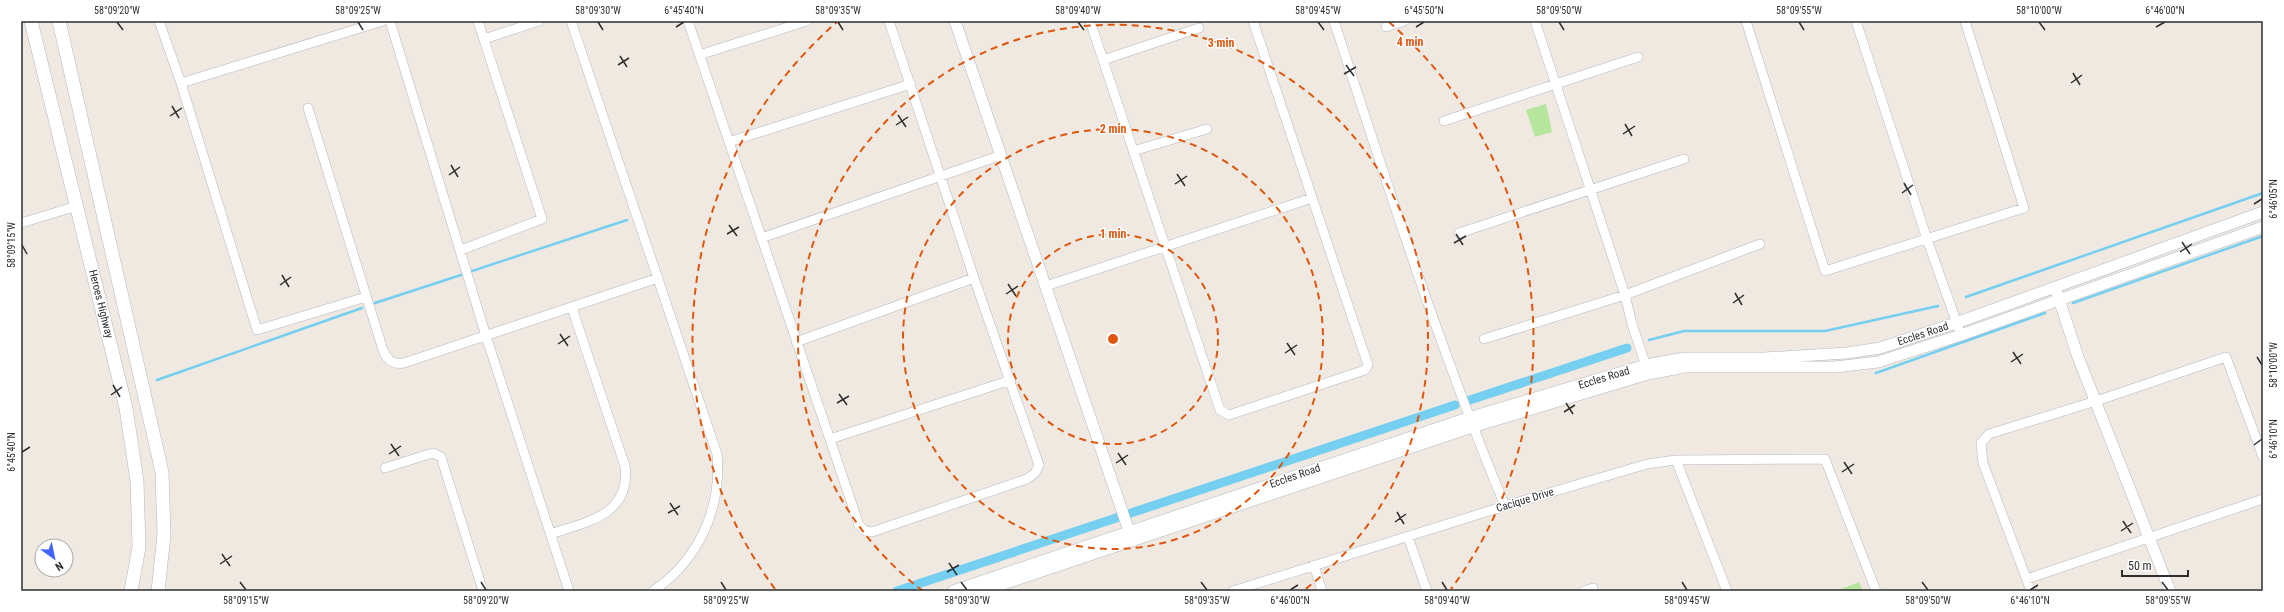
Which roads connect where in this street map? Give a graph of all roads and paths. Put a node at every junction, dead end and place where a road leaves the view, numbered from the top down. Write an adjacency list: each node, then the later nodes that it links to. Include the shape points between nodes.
1 (30, 21): 40 (main road, Heroes Highway)
2 (59, 21): 80 (main road, Heroes Highway, via 162,472 164,535)
3 (159, 21): 27 (street)
4 (383, 21): 27 (street)
5 (390, 21): 49 (street)
6 (478, 21): 23 (street)
7 (539, 21): 23 (street)
8 (571, 21): 50 (street)
9 (688, 21): 24 (street)
10 (807, 21): 24 (street)
11 (889, 21): 28 (street)
12 (955, 21): 35 (street)
13 (1090, 21): 26 (street)
14 (1253, 21): 39 (street)
15 (1334, 21): 66 (street, via 1395,210)
16 (1404, 21): 21 (street)
17 (1535, 21): 29 (street)
18 (1746, 21): 46 (street, via 1825,271)
19 (1856, 21): 46 (street)
20 (1965, 21): 46 (street, via 2024,208)
21 (1386, 27)
22 (1199, 28): 26 (street)
23 (484, 39): 49 (street, via 542,219)
24 (699, 55): 33 (street)
25 (1638, 57): 29 (street)
26 (1103, 60): 34 (street)
27 (181, 83): 55 (street, via 257,330)
28 (911, 84): 33 (street); 37 (street)
29 (1556, 86): 31 (street); 38 (street)
30 (308, 108): 55 (street)
31 (1444, 121)
32 (1208, 129): 34 (street)
33 (729, 142): 45 (street)
34 (1133, 152): 48 (street)
35 (999, 156): 37 (street); 52 (street)
36 (1684, 159): 38 (street)
37 (942, 176): 45 (street); 51 (street)
38 (1591, 190): 44 (street); 54 (street)
39 (1312, 198): 48 (street); 48 (street, via 1368,360 1365,370 1229,415 1223,413)
40 (77, 206): 42 (street); 79 (main road, Heroes Highway, via 126,408 137,481 139,547)
41 (2263, 212): 53 (street, Eccles Road)
42 (21, 223)
43 (2263, 227): 56 (street, Eccles Road)
44 (1459, 233)
45 (761, 238): 62 (street)
46 (1927, 239): 58 (street)
47 (1760, 244): 54 (street)
48 (1164, 247): 52 (street)
49 (461, 250): 60 (street)
50 (658, 278): 57 (street); 83 (street, via 713,442 718,469 711,518 697,547 682,568)
51 (974, 278): 62 (street); 64 (street)
52 (1046, 286): 74 (street)
53 (2054, 287): 56 (street); 58 (street, Eccles Road)
54 (1625, 295): 61 (street); 63 (street)
55 (366, 296): 60 (street, via 386,358 392,362 404,363)
56 (2059, 299): 59 (street, Eccles Road); 65 (street)
57 (572, 308): 60 (street); 73 (street, via 625,466 625,485 621,496 605,514)
58 (1956, 323): 59 (street); 63 (street, Eccles Road, via 1880,348 1848,353 1764,358 1684,358)
59 (1961, 335): 63 (street, Eccles Road, via 1878,362 1857,366)
60 (486, 336): 73 (street)
61 (1484, 339)
62 (796, 342): 67 (street)
63 (1647, 370): 66 (street, Eccles Road)
64 (1011, 380): 67 (street); 67 (street, via 1039,464 1036,473 1027,479 872,532 859,525)
65 (2096, 401): 68 (street, via 2226,357); 76 (street); 78 (street, via 1989,434 1981,443 1983,463)
66 (1470, 422): 72 (street); 74 (street, Eccles Road)
67 (830, 439)
68 (2263, 457)
69 (1676, 460): 72 (street, Cacique Drive, via 1647,464); 89 (street); 90 (street, Cacique Drive, via 1825,459)
70 (385, 468): 81 (street, via 434,453 441,457)
71 (2263, 499): 76 (street)
72 (1505, 506): 75 (street, Cacique Drive)
73 (550, 534): 82 (street)
74 (1130, 536): 84 (street, Eccles Road); 85 (street, Eccles Road)
75 (1408, 537): 77 (street, Cacique Drive); 88 (street)
76 (2149, 538): 78 (street); 92 (street)
77 (1314, 565): 86 (street, Cacique Drive); 87 (street)
78 (2026, 578): 91 (street)
79 (131, 591)
80 (158, 591)
81 (483, 591)
82 (569, 591)
83 (654, 591)
84 (953, 591)
85 (982, 591)
86 (1233, 591)
87 (1322, 591)
88 (1427, 591)
89 (1727, 591)
90 (1876, 591)
91 (2031, 591)
92 (2170, 591)

